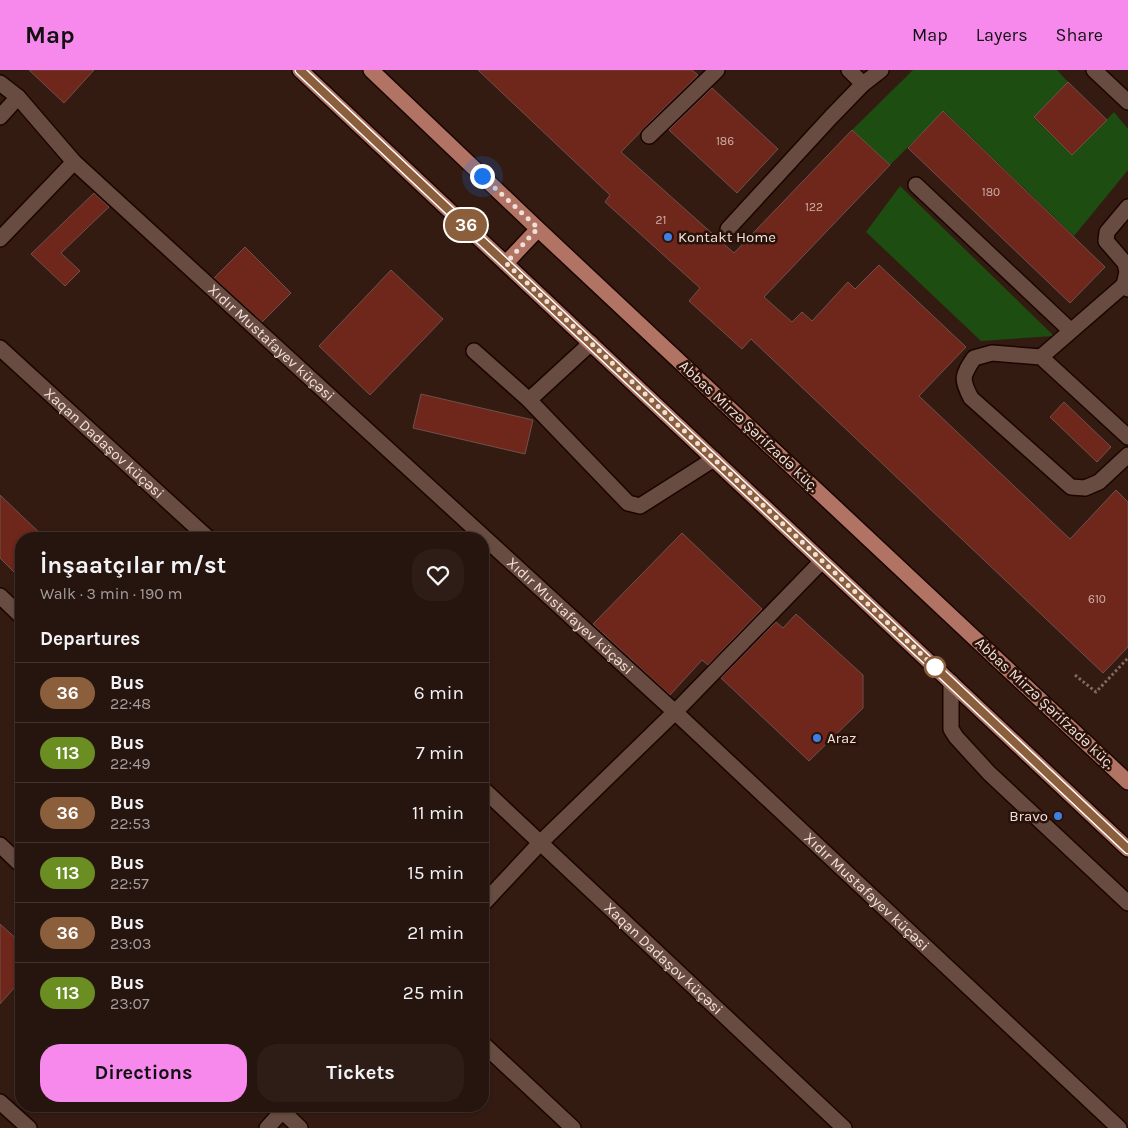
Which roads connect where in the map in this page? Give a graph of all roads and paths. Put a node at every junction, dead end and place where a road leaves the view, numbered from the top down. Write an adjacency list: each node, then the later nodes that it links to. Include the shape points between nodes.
1 (300, 70): 19 (main road)
2 (371, 70): 16 (main road, Abbas Mirzə Şərifzadə küç.)
3 (717, 70): 12 (street)
4 (849, 70): 8 (street)
5 (881, 70): 8 (street)
6 (1094, 70): 10 (street)
7 (0, 83): 9 (street, Xıdır Mustafayev küçəsi)
8 (863, 84): 17 (street)
9 (18, 97): 11 (street); 13 (street, Xıdır Mustafayev küçəsi)
10 (1128, 102)
11 (0, 117)
12 (649, 136)
13 (74, 162): 18 (street); 31 (street, Xıdır Mustafayev küçəsi)
14 (916, 185): 21 (street)
15 (1128, 207): 20 (street, via 1107,232 1106,241 1124,263)
16 (538, 228): 19 (main road); 40 (main road, Abbas Mirzə Şərifzadə küç.)
17 (728, 229)
18 (0, 239)
19 (506, 263): 22 (main road)
20 (1126, 287): 21 (street)
21 (1070, 330): 25 (street)
22 (591, 343): 26 (street); 29 (main road)
23 (0, 348): 30 (street, Xaqan Dadaşov küçəsi)
24 (474, 351): 26 (street)
25 (1041, 357): 27 (street); 28 (street, via 992,353 974,358 966,369 963,383 971,398 1071,487 1085,488 1099,482)
26 (529, 400): 29 (street, via 628,503 640,506)
27 (1128, 437)
28 (1128, 455)
29 (714, 459): 33 (main road)
30 (201, 532)
31 (478, 532)
32 (489, 542): 39 (street, Xıdır Mustafayev küçəsi)
33 (822, 561): 38 (main road); 39 (street)
34 (0, 596): 35 (street)
35 (15, 610)
36 (1128, 658): 37 (path, via 1096,692)
37 (1075, 675)
38 (951, 682): 44 (main road); 47 (street, via 951,729 956,738)
39 (675, 712): 42 (street); 57 (street, Xıdır Mustafayev küçəsi)
40 (1128, 782)
41 (489, 794): 42 (street, Xaqan Dadaşov küçəsi)
42 (541, 842): 46 (street); 56 (street, Xaqan Dadaşov küçəsi)
43 (0, 845): 45 (street)
44 (1128, 849)
45 (15, 859)
46 (489, 898)
47 (1128, 903)
48 (489, 1050): 55 (street)
49 (0, 1102): 52 (street)
50 (279, 1112): 53 (street)
51 (286, 1112): 54 (street)
52 (29, 1128)
53 (267, 1128)
54 (300, 1128)
55 (572, 1128)
56 (844, 1128)
57 (1118, 1128)

